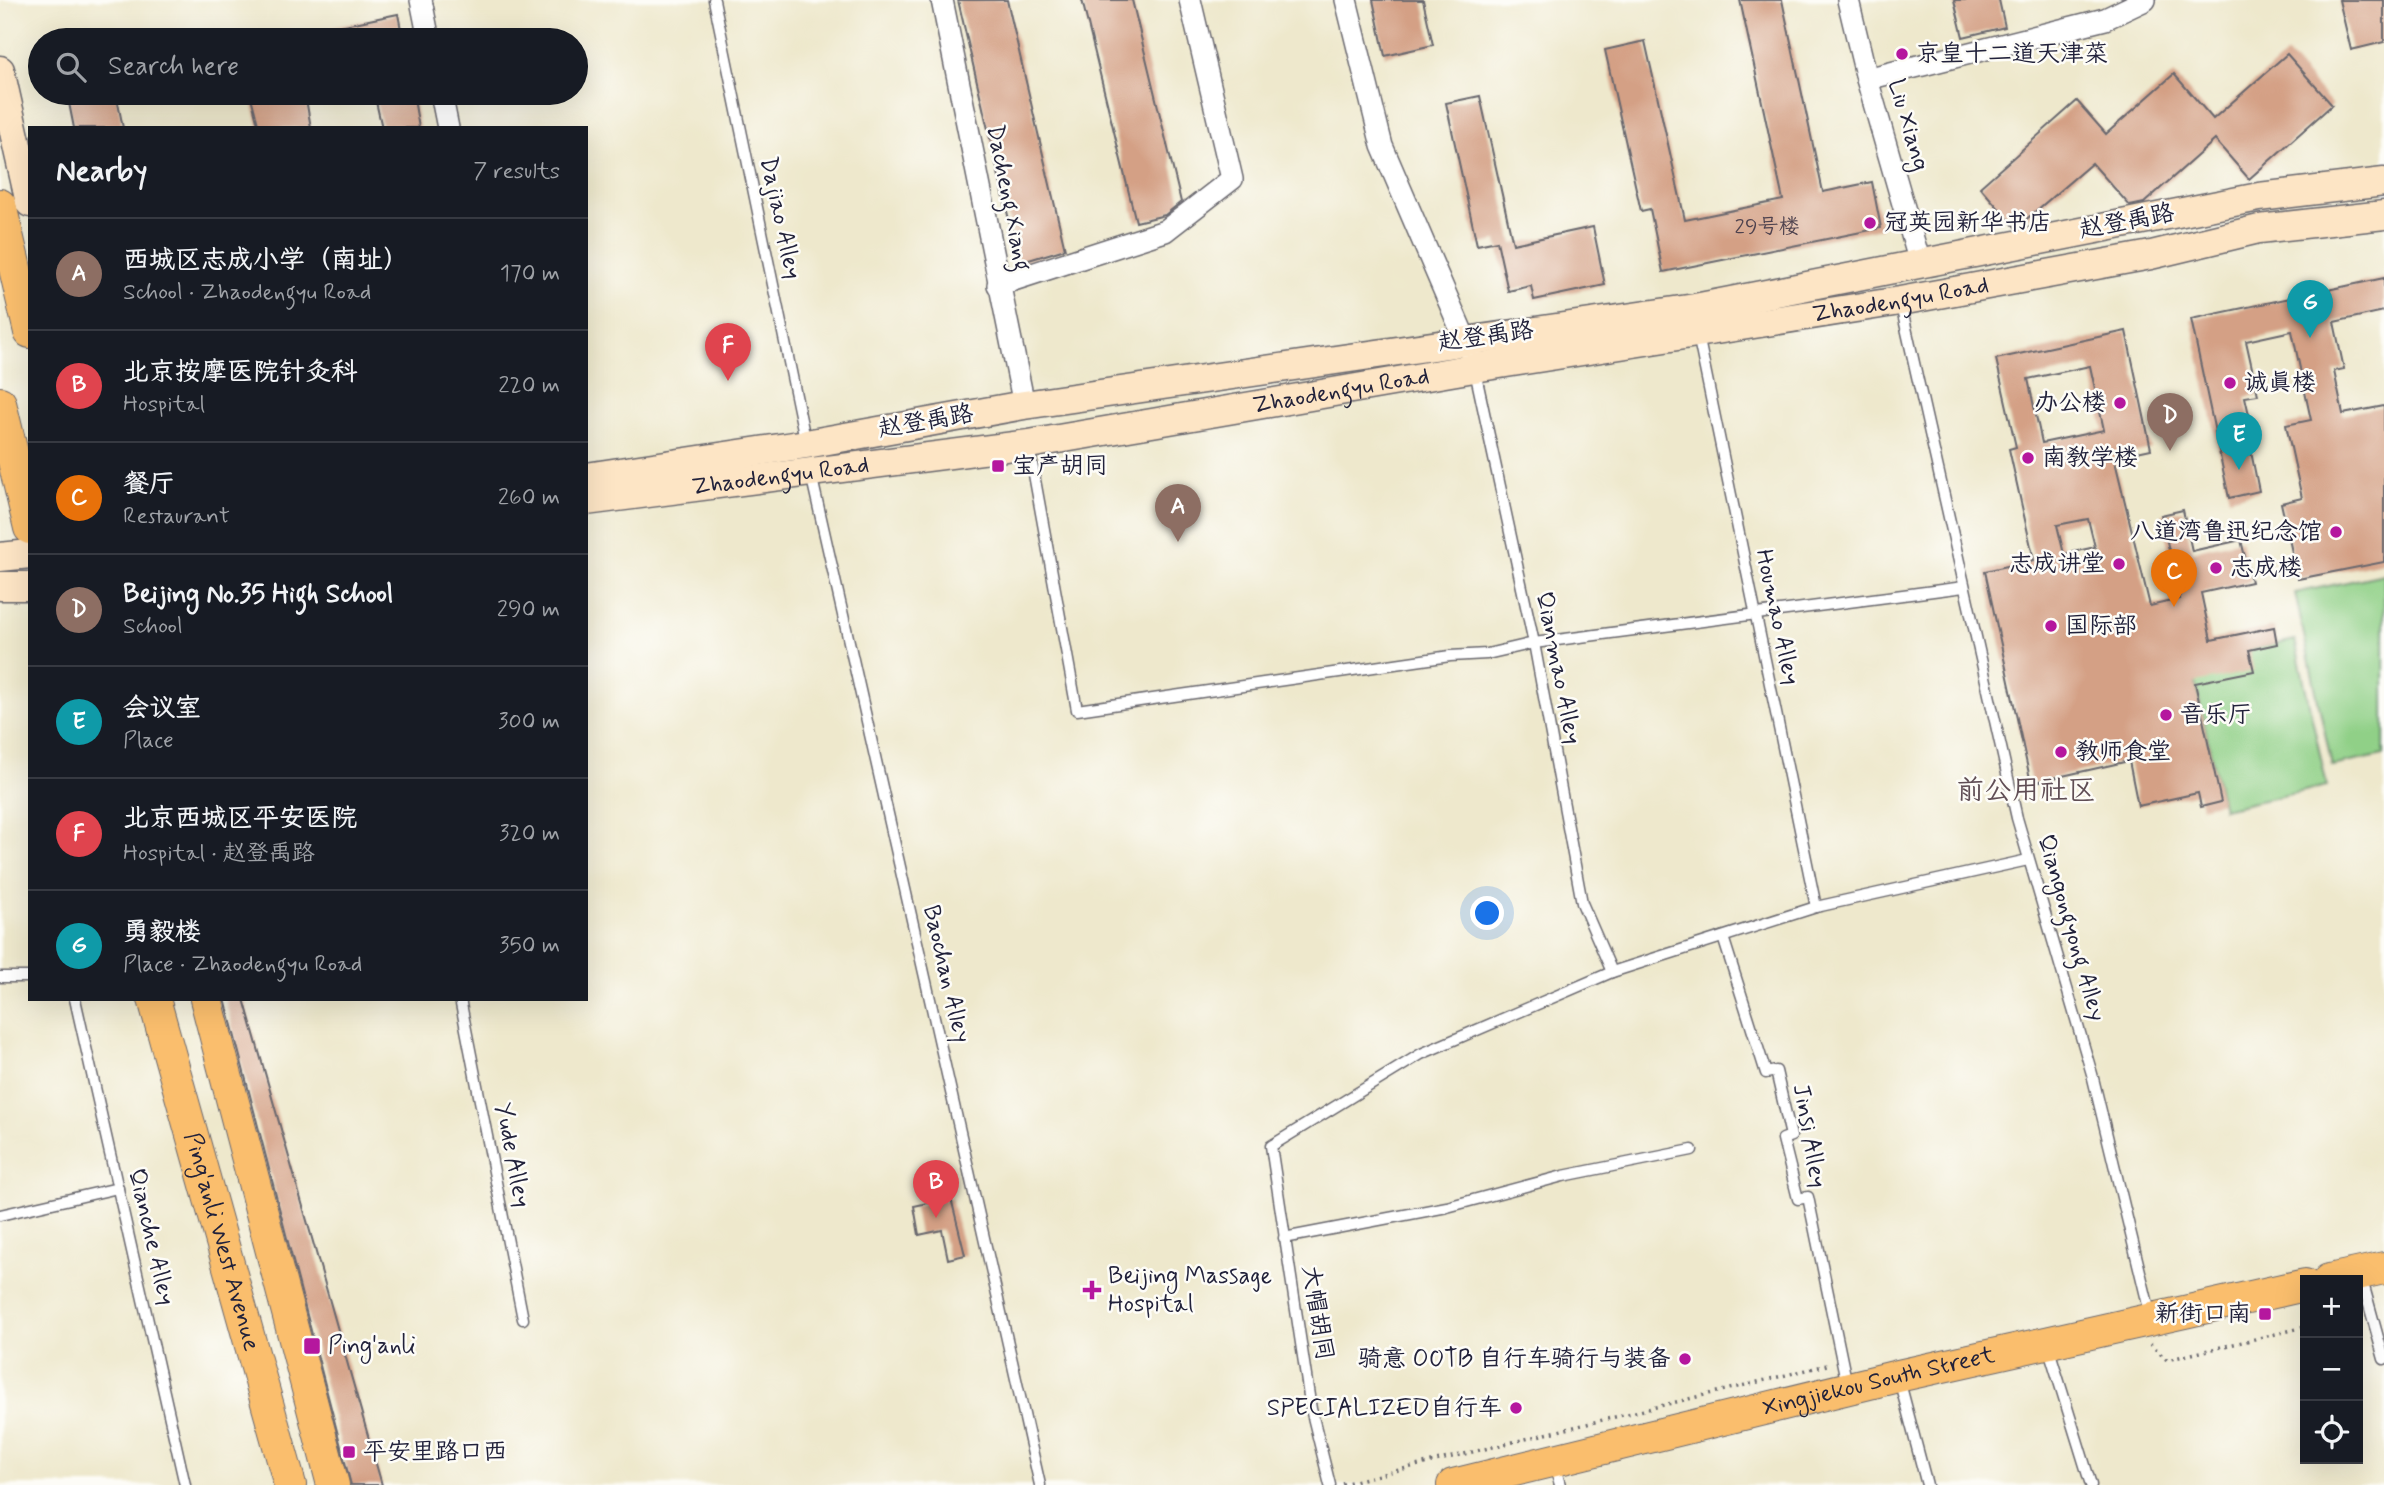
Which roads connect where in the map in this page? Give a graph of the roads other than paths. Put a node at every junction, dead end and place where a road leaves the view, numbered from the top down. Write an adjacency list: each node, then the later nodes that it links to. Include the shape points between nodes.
1 (421, 0): 8 (street)
2 (714, 0): 26 (lane, Dajiao Alley)
3 (942, 0): 18 (street, Dacheng Xiang)
4 (1190, 0): 18 (street, via 1232,180 1165,231)
5 (1346, 0): 22 (street, via 1382,146)
6 (1848, 0): 10 (street, Liu Xiang)
7 (2145, 0): 10 (street, via 2105,19)
8 (427, 28)
9 (0, 70): 14 (main road)
10 (1867, 79): 17 (street, Liu Xiang)
11 (443, 105): 12 (street)
12 (448, 126)
13 (2384, 182): 17 (main road, 赵登禹路, via 2259,197)
14 (28, 194)
15 (0, 205): 20 (main road)
16 (2384, 215): 19 (main road, Zhaodengyu Road, via 2259,229 2151,255)
17 (1920, 263): 22 (main road, 赵登禹路, via 1695,308)
18 (998, 285): 25 (street, Dacheng Xiang)
19 (1900, 301): 21 (main road, Zhaodengyu Road); 36 (lane, Qiangongyong Alley)
20 (28, 324)
21 (1698, 335): 23 (main road, Zhaodengyu Road); 37 (lane, Houmao Alley)
22 (1467, 339): 23 (street); 25 (main road, 赵登禹路)
23 (1474, 368): 27 (main road, Zhaodengyu Road); 38 (lane, Qianmao Alley)
24 (0, 402): 31 (main road)
25 (1024, 405): 26 (main road, 赵登禹路)
26 (806, 444): 29 (main road, 赵登禹路)
27 (1028, 444): 28 (main road, Zhaodengyu Road); 38 (lane, via 1077,710 1487,654)
28 (811, 471): 30 (main road, Zhaodengyu Road); 66 (lane, Baochan Alley)
29 (588, 477)
30 (588, 501)
31 (28, 520)
32 (28, 554): 33 (main road)
33 (0, 557)
34 (0, 586): 35 (main road)
35 (28, 586)
36 (1964, 587): 37 (lane); 39 (lane, Qiangongyong Alley)
37 (1755, 616): 38 (lane); 40 (lane, Houmao Alley)
38 (1534, 643): 42 (lane, Qianmao Alley, via 1582,903)
39 (2028, 860): 40 (lane); 57 (lane, Qiangongyong Alley, via 2092,1074)
40 (1816, 907): 41 (lane)
41 (1723, 937): 42 (lane); 61 (lane, Jinsi Alley, via 1766,1073 1776,1071 1791,1136 1783,1139 1798,1199 1808,1196)
42 (1612, 972): 52 (lane, 大帽胡同, via 1421,1054 1270,1146)
43 (0, 977): 44 (lane)
44 (28, 977)
45 (75, 1001): 50 (lane, Qianche Alley)
46 (154, 1001): 64 (main road, Ping'anli West Avenue)
47 (207, 1001): 65 (main road, Ping'anli West Avenue)
48 (460, 1001): 56 (lane, Yude Alley)
49 (1692, 1150): 52 (lane)
50 (118, 1188): 51 (lane); 63 (lane, Qianche Alley)
51 (0, 1215)
52 (1284, 1238): 67 (lane, 大帽胡同, via 1311,1409)
53 (2372, 1271): 54 (main road); 59 (lane)
54 (2353, 1275)
55 (2300, 1286): 57 (main road, Xingjiekou South Street)
56 (523, 1320)
57 (2141, 1322): 58 (main road, Xingjiekou South Street)
58 (2047, 1343): 60 (main road, Xingjiekou South Street); 70 (lane)
59 (2384, 1359)
60 (1898, 1376): 61 (main road, Xingjiekou South Street); 69 (lane)
61 (1848, 1388): 62 (main road, Xingjiekou South Street)
62 (1557, 1473): 68 (main road, Xingjiekou South Street)
63 (185, 1485)
64 (290, 1485)
65 (333, 1485)
66 (1040, 1485)
67 (1330, 1485)
68 (1453, 1485)
69 (1927, 1485)
70 (2091, 1485)

